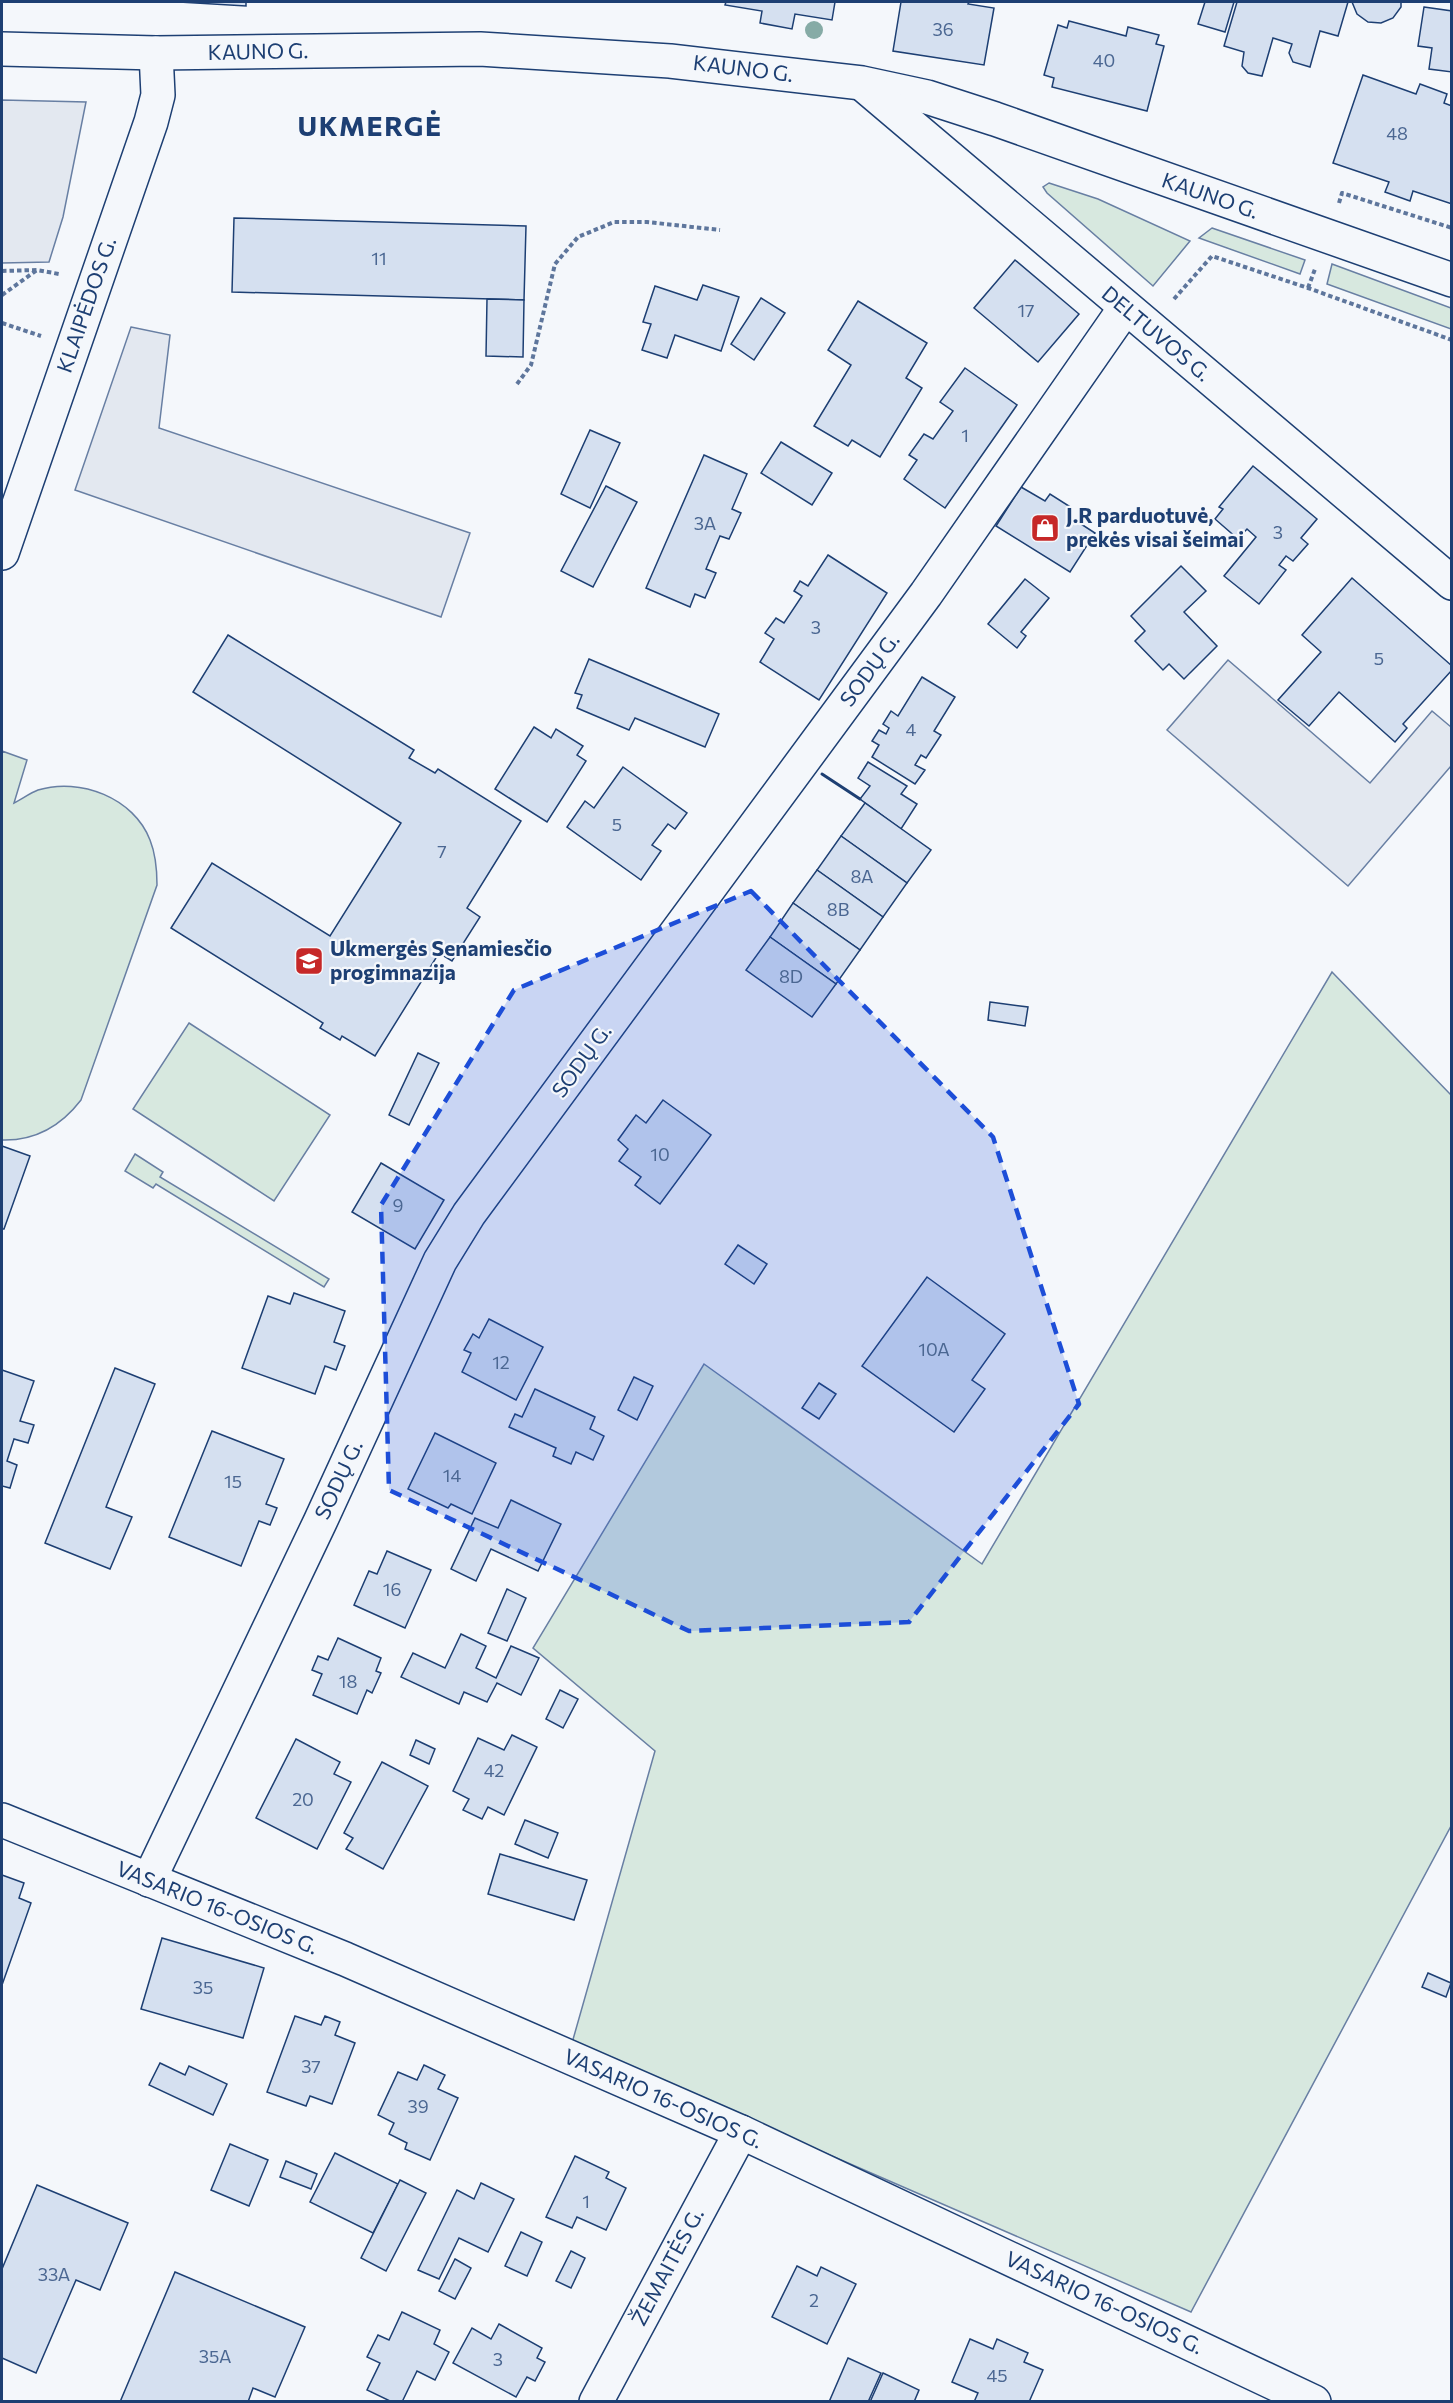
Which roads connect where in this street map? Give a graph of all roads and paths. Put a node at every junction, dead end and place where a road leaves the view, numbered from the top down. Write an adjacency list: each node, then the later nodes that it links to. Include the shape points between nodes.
1 (2, 49): 2 (street, KAUNO G.)
2 (156, 53): 3 (street, KAUNO G., via 480,49 670,60); 8 (street, KLAIPĖDOS G., via 158,95 151,122)
3 (862, 83): 7 (street, KAUNO G., via 927,97 995,119); 10 (street, DELTUVOS G.)
4 (720, 230): 12 (path, via 614,222 578,237 555,264 531,365)
5 (37, 270): 6 (path); 8 (path); 9 (path)
6 (2, 271)
7 (1452, 280)
8 (95, 282): 13 (street, KLAIPĖDOS G.)
9 (2, 295)
10 (1137, 318): 11 (path, via 1212,256); 14 (street, DELTUVOS G.); 16 (street, SODŲ G., via 926,594 469,1214 440,1261)
11 (1452, 340)
12 (517, 384)
13 (2, 553)
14 (1452, 583)
15 (2, 1820): 16 (street, VASARIO 16-OSIOS G.)
16 (149, 1880): 17 (street, VASARIO 16-OSIOS G., via 345,1959)
17 (741, 2132): 18 (street, ŽEMAITĖS G.); 19 (street, VASARIO 16-OSIOS G.)
18 (596, 2402)
19 (1314, 2402)

